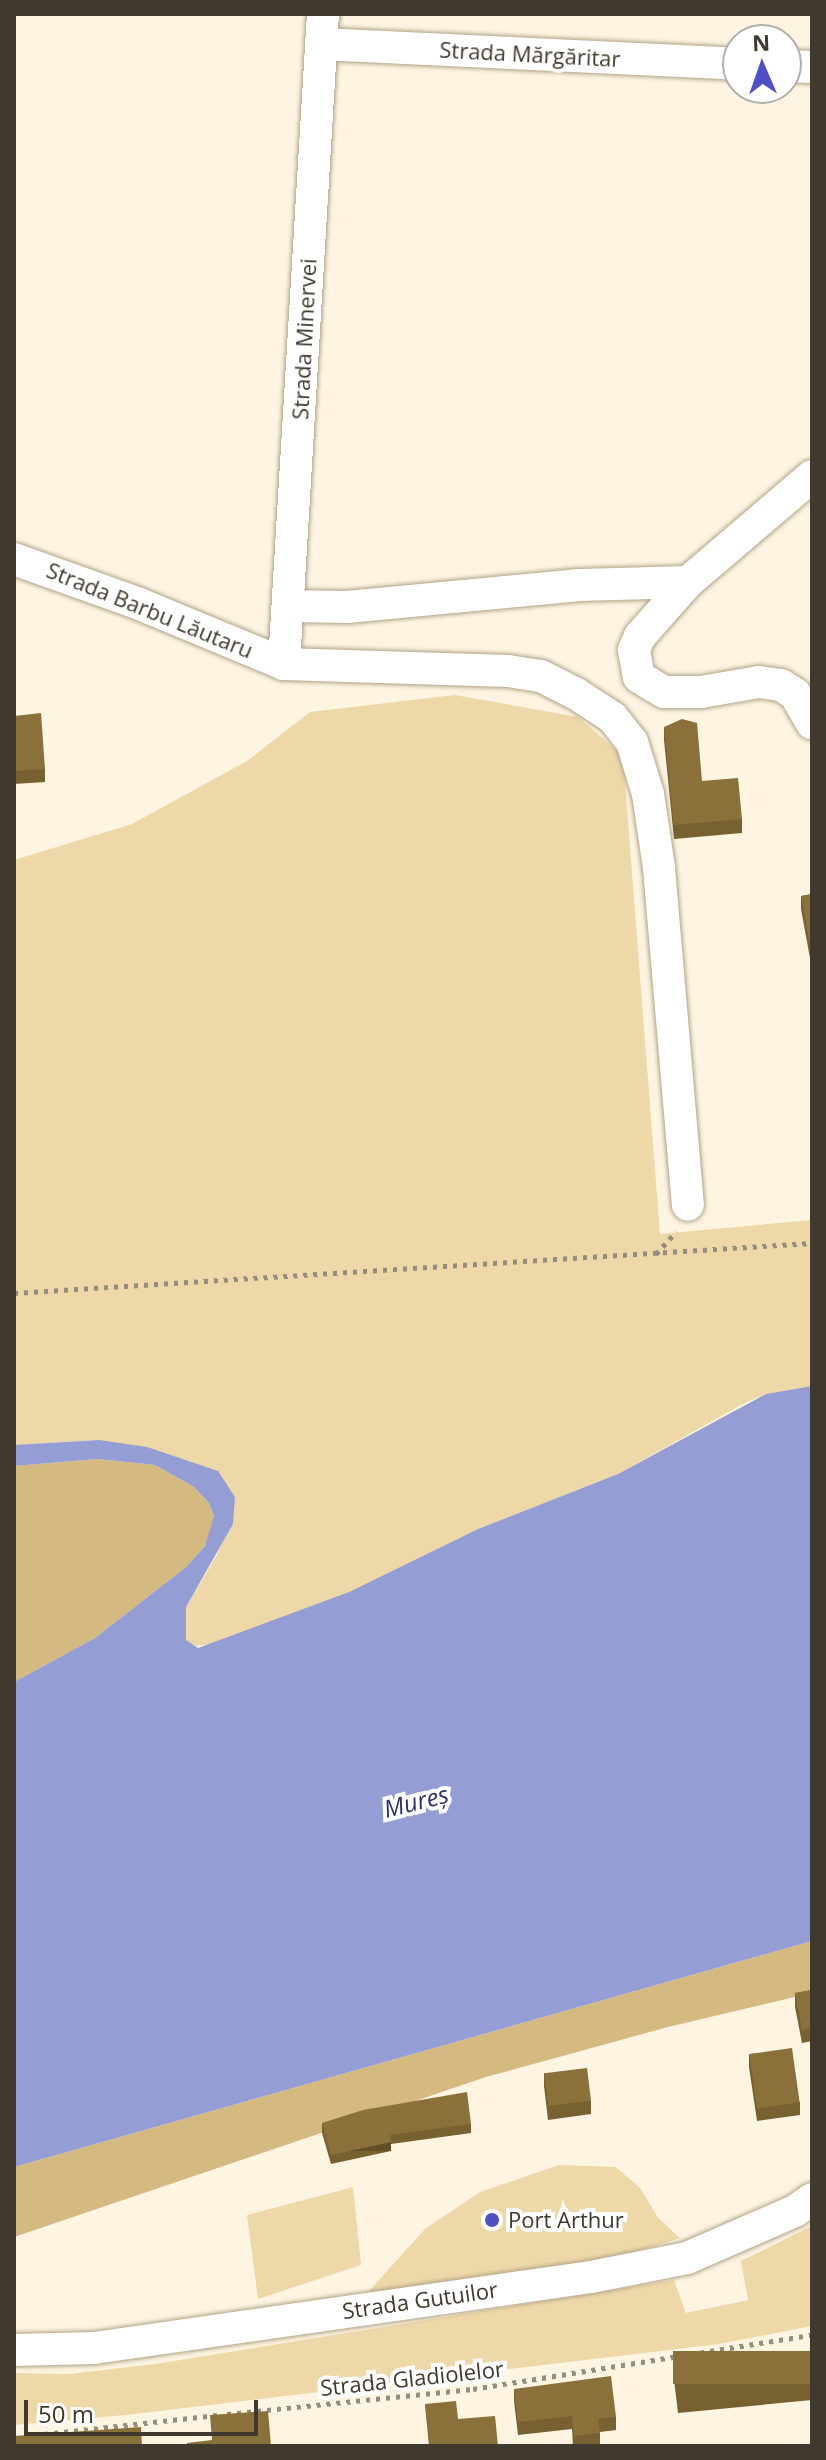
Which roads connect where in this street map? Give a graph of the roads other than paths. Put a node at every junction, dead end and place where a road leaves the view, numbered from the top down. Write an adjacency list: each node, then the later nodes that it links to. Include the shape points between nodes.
1 (322, 29): 2 (street, Strada Mărgăritar); 6 (street, Strada Minervei)
2 (722, 63)
3 (812, 476): 5 (street)
4 (14, 559): 7 (street, Strada Barbu Lăutaru)
5 (688, 582): 6 (street, via 580,585 347,607); 8 (street, via 640,636 634,650 639,677 664,692 759,682 781,685 795,694)
6 (288, 606): 7 (street, Strada Minervei)
7 (284, 664): 9 (street, via 541,676 613,718 632,742 648,794 659,868)
8 (812, 723)
9 (688, 1205)
10 (812, 2199): 11 (street, Strada Gutuilor, via 687,2258 591,2277 94,2348)
11 (14, 2350)

